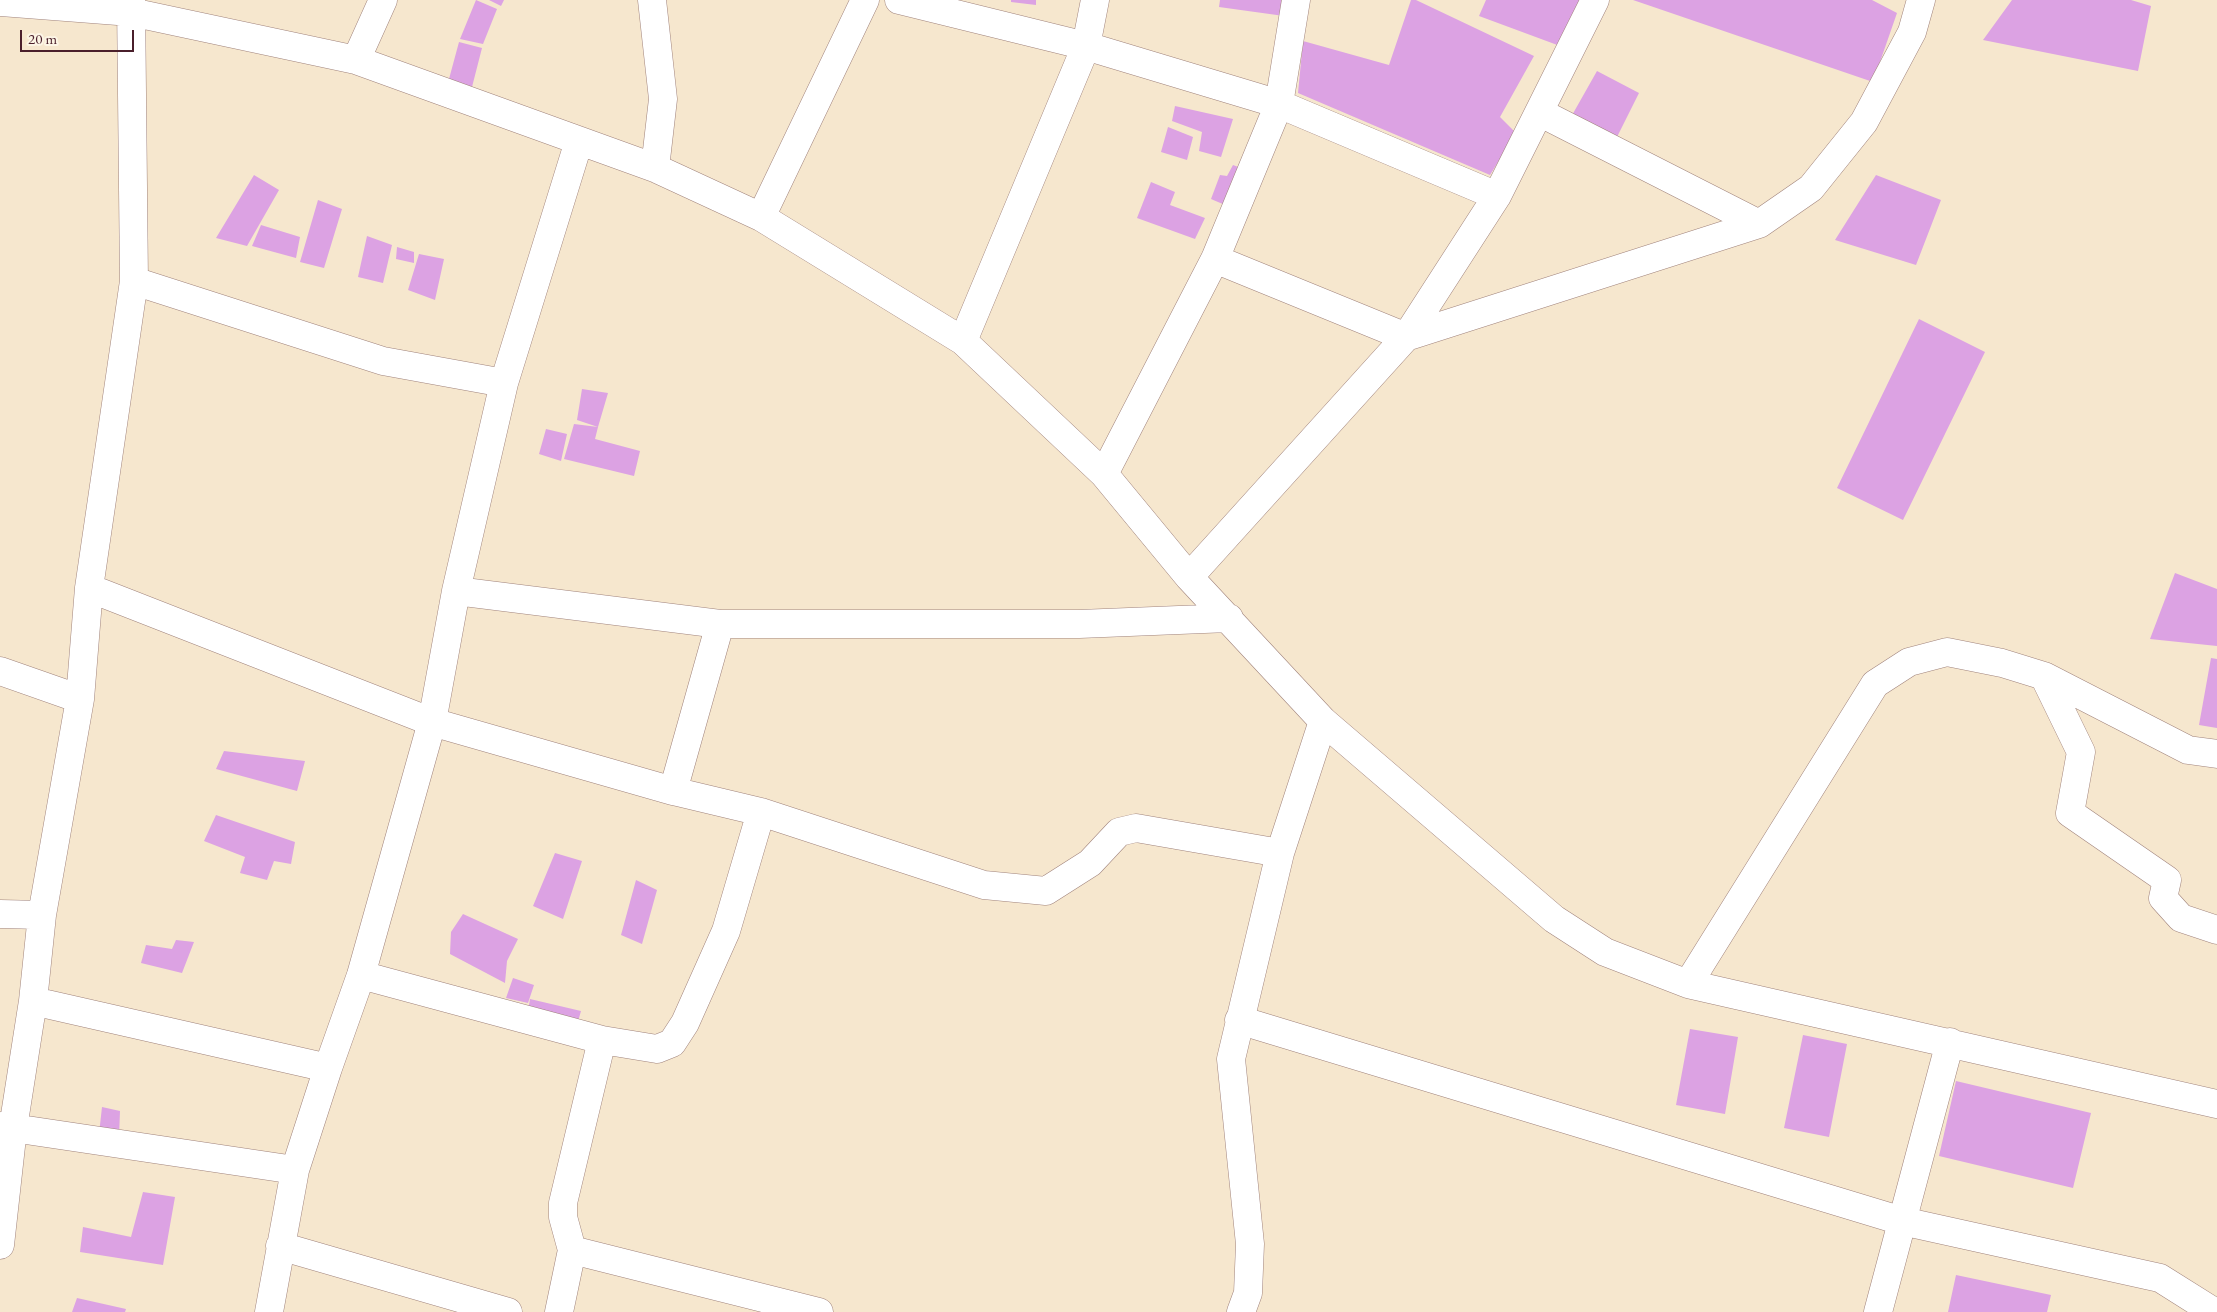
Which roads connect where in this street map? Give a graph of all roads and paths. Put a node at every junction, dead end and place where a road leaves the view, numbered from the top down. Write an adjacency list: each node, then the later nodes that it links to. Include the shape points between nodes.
1 (383, 0): 12 (street)
2 (652, 0): 16 (street, via 663,99)
3 (865, 0): 18 (street)
4 (899, 0): 11 (street)
5 (1095, 0): 11 (street)
6 (1296, 0): 13 (street)
7 (1595, 0): 14 (street)
8 (1921, 0): 19 (street, via 1912,32 1864,122 1811,188)
9 (0, 2): 10 (street)
10 (131, 6): 12 (street); 21 (street)
11 (1086, 46): 13 (street); 23 (street)
12 (356, 60): 15 (street)
13 (1279, 104): 17 (street); 20 (street)
14 (1539, 112): 17 (street); 19 (street)
15 (579, 141): 16 (street); 24 (street)
16 (655, 168): 18 (street)
17 (1497, 196): 22 (street)
18 (761, 217): 23 (street)
19 (1759, 224): 22 (street)
20 (1215, 259): 22 (street); 25 (street)
21 (134, 281): 24 (street, via 383,360); 27 (street)
22 (1406, 337): 26 (street)
23 (963, 341): 25 (street)
24 (504, 383): 28 (street)
25 (1104, 474): 26 (street)
26 (1189, 577): 29 (street)
27 (89, 588): 33 (street); 35 (street)
28 (456, 591): 30 (street); 35 (street)
29 (1229, 618): 30 (street, via 1079,624); 34 (street)
30 (720, 624): 37 (street)
31 (0, 671): 33 (street)
32 (2044, 676): 36 (street, via 2188,750); 42 (street, via 2081,752 2070,813 2167,880 2163,898 2181,918); 44 (street, via 2002,663 1946,652 1909,662 1875,684)
33 (80, 699): 41 (street)
34 (1323, 721): 39 (street); 44 (street, via 1554,919 1605,952)
35 (432, 722): 37 (street); 43 (street)
36 (2217, 754)
37 (673, 791): 38 (street)
38 (761, 812): 39 (street, via 984,885 1046,891 1090,863 1119,832 1136,828); 47 (street, via 726,931 685,1023 672,1043 657,1049)
39 (1280, 853): 46 (street)
40 (0, 914): 41 (street)
41 (42, 916): 45 (street)
42 (2217, 930)
43 (361, 974): 47 (street); 49 (street)
44 (1688, 984): 48 (street)
45 (33, 1002): 49 (street); 51 (street)
46 (1239, 1020): 53 (street); 61 (street, via 1231,1059 1250,1244 1248,1293)
47 (602, 1040): 56 (street, via 563,1203 563,1217)
48 (1950, 1042): 50 (street); 53 (street)
49 (328, 1068): 52 (street)
50 (2217, 1104)
51 (7, 1127): 52 (street); 54 (street)
52 (295, 1170): 55 (street)
53 (1902, 1221): 62 (street); 63 (street, via 2160,1278)
54 (0, 1245)
55 (280, 1246): 57 (street); 58 (street)
56 (572, 1250): 59 (street); 60 (street)
57 (269, 1312)
58 (508, 1312)
59 (559, 1312)
60 (819, 1312)
61 (1241, 1312)
62 (1878, 1312)
63 (2214, 1312)

